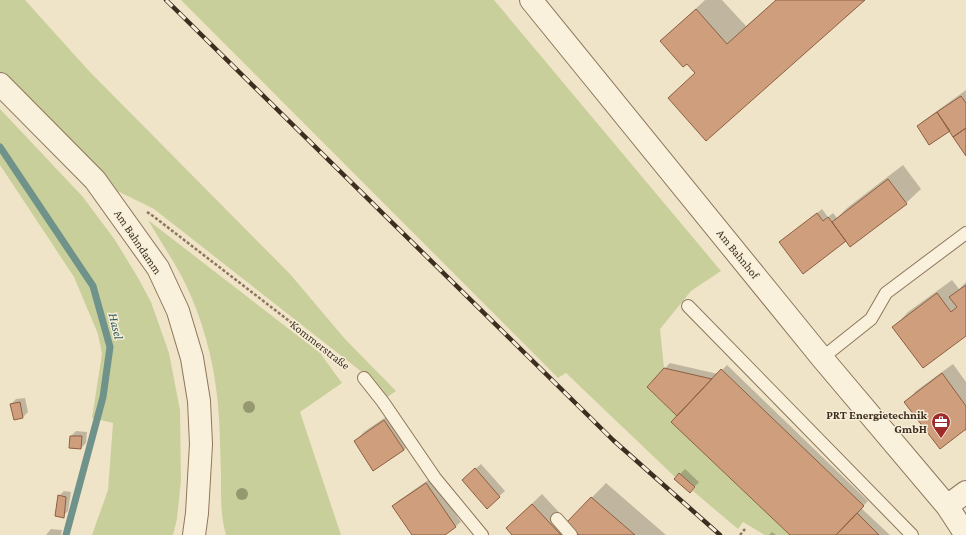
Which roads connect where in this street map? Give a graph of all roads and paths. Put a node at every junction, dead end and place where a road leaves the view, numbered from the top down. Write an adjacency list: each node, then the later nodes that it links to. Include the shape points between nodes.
1 (531, 0): 6 (street, Am Bahnhof)
2 (0, 84): 3 (street, Am Bahndamm, via 95,180)
3 (116, 210): 7 (path, Kommerstraße, via 135,205 153,216); 13 (street, Am Bahndamm, via 158,268 178,311 192,358 199,401 201,444)
4 (966, 233): 6 (lane, via 886,293 871,319)
5 (688, 306): 17 (lane)
6 (822, 358): 9 (street, Am Bahnhof)
7 (364, 378): 14 (lane, via 435,478)
8 (966, 492): 9 (street)
9 (947, 506): 12 (street, Am Bahnhof)
10 (557, 519): 15 (lane)
11 (745, 529): 16 (path)
12 (959, 533)
13 (194, 535)
14 (482, 535)
15 (571, 535)
16 (740, 535)
17 (912, 535)

